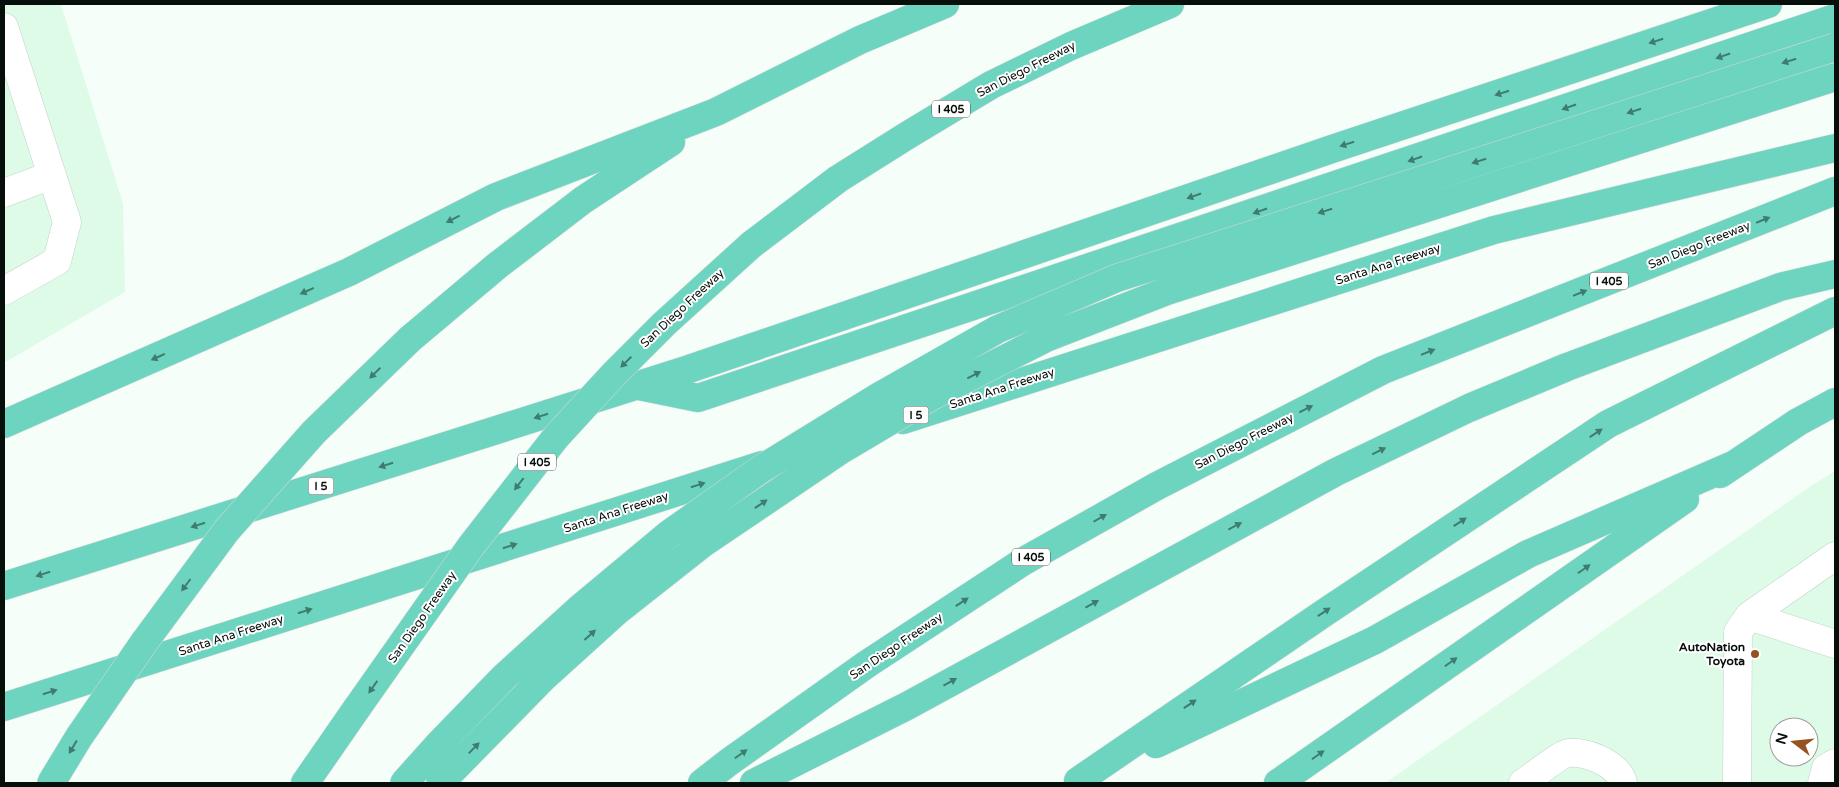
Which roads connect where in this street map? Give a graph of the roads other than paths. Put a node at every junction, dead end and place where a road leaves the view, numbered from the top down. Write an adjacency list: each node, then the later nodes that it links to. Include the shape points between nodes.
1 (945, 4): 8 (highway, via 860,40)
2 (1170, 4): 28 (highway, San Diego Freeway / I 405, one-way to 28, bridge, via 1071,46 991,85 838,179 751,245 664,324 556,437 471,546)
3 (1768, 4): 16 (highway, I 5, one-way to 16)
4 (1835, 18): 16 (highway, one-way to 16, via 698,398)
5 (4, 27): 10 (lane)
6 (1835, 46): 29 (highway, one-way to 29, bridge, via 1117,278 998,329 761,469 669,534 504,677)
7 (1835, 77): 30 (highway, one-way to 7, bridge, via 544,677 617,611 702,544 841,450 932,396 1046,338 1166,291)
8 (716, 112): 18 (highway, one-way to 18, via 496,197 349,272); 27 (highway, one-way to 27, bridge, via 583,200 498,265 410,339 314,432 227,530 144,641)
9 (1835, 148): 24 (highway, Santa Ana Freeway / I 5, one-way to 9, via 1494,230)
10 (52, 175): 12 (lane); 14 (lane, via 67,222 56,261)
11 (1835, 191): 31 (highway, San Diego Freeway / I 405, one-way to 11, via 868,664 1008,572 1157,486 1383,370)
12 (4, 193)
13 (1835, 274): 32 (highway, one-way to 13, via 907,706 1336,472 1470,408 1566,367 1771,290)
14 (4, 291)
15 (1835, 312): 26 (highway, one-way to 15, via 1608,424)
16 (637, 386): 21 (highway, I 5, one-way to 21)
17 (1835, 402): 19 (highway)
18 (4, 424)
19 (1735, 464): 26 (highway, via 1528,554 1375,640); 33 (highway, one-way to 19)
20 (1835, 556): 22 (lane)
21 (4, 586)
22 (1749, 616): 23 (lane); 36 (lane, via 1738,632)
23 (1835, 644)
24 (4, 706)
25 (1835, 763): 37 (lane, via 1826,768)
26 (1076, 782)
27 (51, 783)
28 (305, 783)
29 (404, 783)
30 (440, 783)
31 (702, 783)
32 (754, 783)
33 (1278, 783)
34 (1524, 783): 35 (lane, via 1566,753 1599,758 1611,766)
35 (1623, 783)
36 (1737, 783)
37 (1822, 783)

